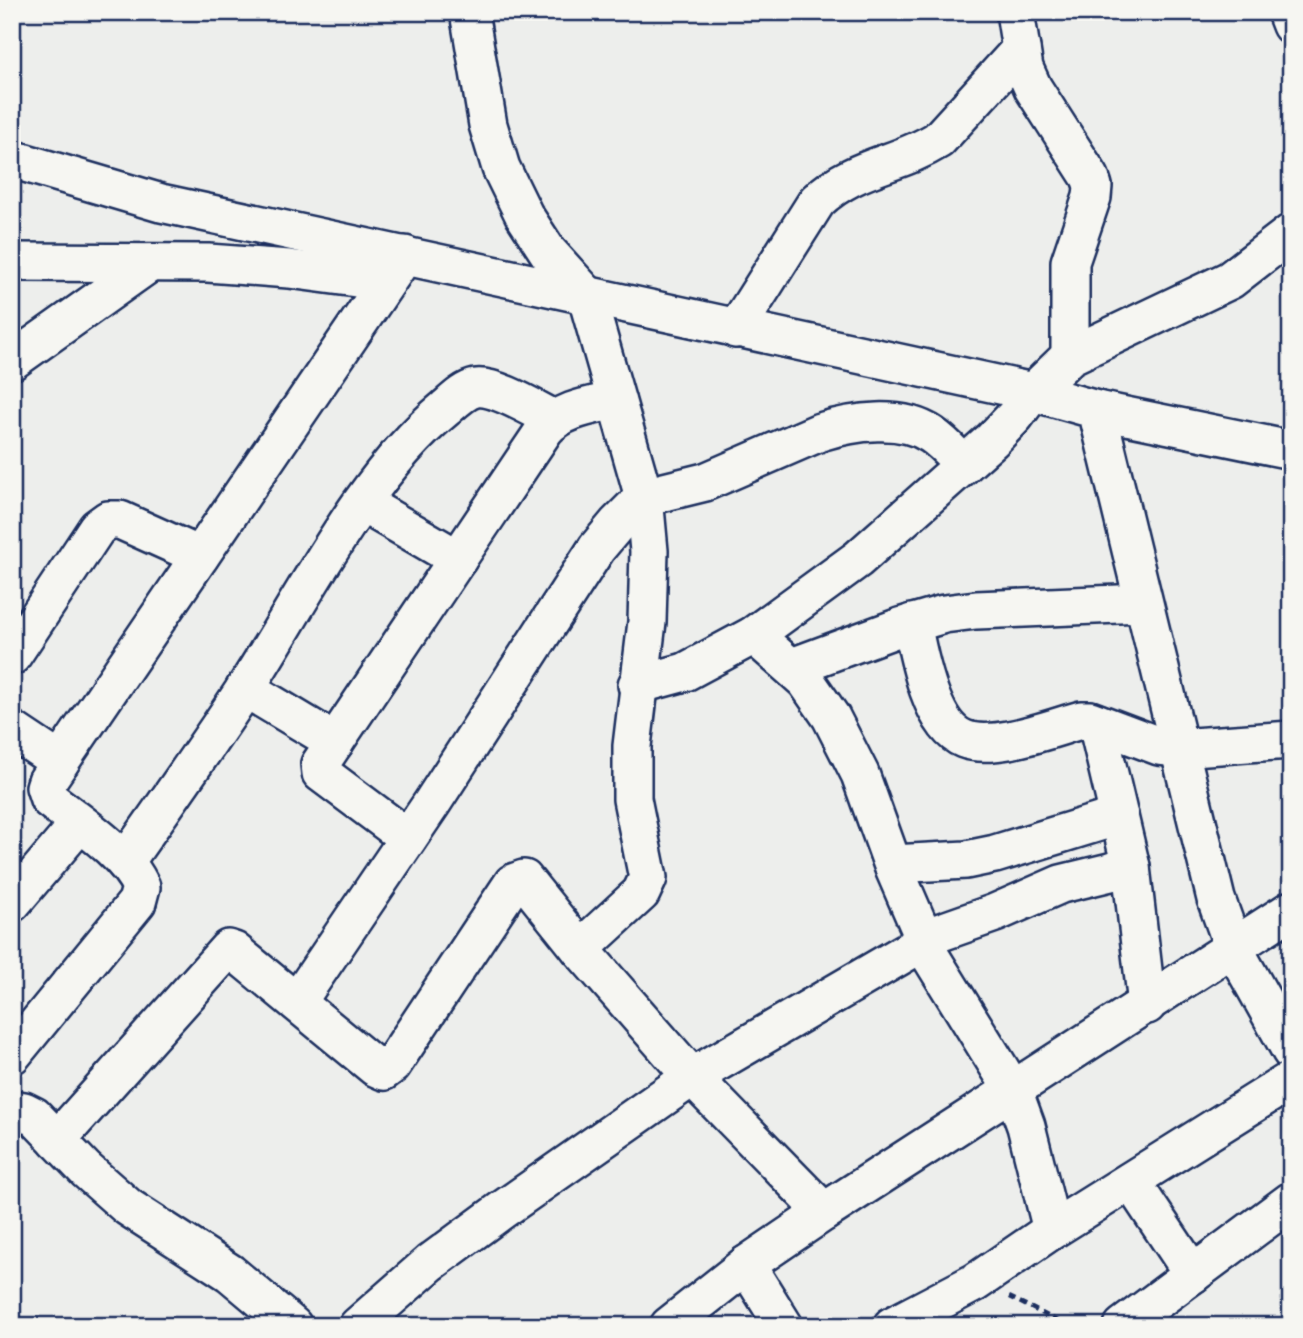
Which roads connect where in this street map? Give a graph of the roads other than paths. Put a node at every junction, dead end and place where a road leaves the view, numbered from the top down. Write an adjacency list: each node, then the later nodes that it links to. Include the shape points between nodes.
1 (469, 12): 11 (street, via 488,125 501,168 548,253)
2 (1015, 12): 5 (street)
3 (1286, 12): 4 (street)
4 (1291, 25)
5 (1021, 49): 12 (street, via 937,139 921,150 854,175 817,201); 13 (street, via 1033,88 1093,186 1070,262)
6 (12, 159): 10 (street)
7 (1291, 233): 13 (street, via 1230,280)
8 (12, 262): 9 (street)
9 (150, 263): 10 (street); 14 (street)
10 (396, 269): 11 (street); 23 (street)
11 (586, 294): 12 (street); 16 (street)
12 (736, 329): 15 (street)
13 (1070, 356): 15 (street)
14 (12, 360)
15 (1033, 392): 17 (street); 20 (street)
16 (615, 400): 18 (street); 21 (street)
17 (1097, 410): 19 (street); 25 (street)
18 (554, 419): 22 (street, via 488,388 474,388 427,423); 24 (street)
19 (1291, 450)
20 (964, 465): 21 (street, via 933,436 911,425 839,426 705,482); 27 (street, via 858,559)
21 (644, 497): 30 (street, via 649,551 647,622); 40 (street, via 597,548)
22 (362, 503): 24 (street); 31 (street)
23 (200, 556): 28 (street, via 120,520 108,520 97,528); 37 (street)
24 (458, 559): 35 (street)
25 (1142, 603): 26 (street, via 976,610); 36 (street)
26 (912, 623): 29 (street); 32 (street, via 922,673 934,702 949,727 963,739 990,742 1081,720)
27 (754, 635): 29 (street); 30 (street, via 685,672)
28 (12, 656)
29 (792, 667): 42 (street, via 831,717 860,774)
30 (638, 685): 48 (street, via 632,799 647,884)
31 (245, 688): 35 (street); 41 (street)
32 (1097, 723): 36 (street, via 1159,747); 38 (street)
33 (12, 730): 37 (street)
34 (1291, 740): 36 (street)
35 (335, 743): 40 (street, via 320,764 321,772)
36 (1178, 748): 47 (street, via 1216,899)
37 (60, 762): 39 (street, via 45,793)
38 (1119, 816): 42 (street, via 995,854); 43 (street)
39 (79, 824): 41 (street); 44 (street)
40 (408, 838): 49 (street)
41 (125, 862): 52 (street, via 141,887 136,902)
42 (893, 864): 46 (street)
43 (1131, 867): 46 (street, via 1061,884); 50 (street)
44 (12, 904)
45 (1291, 911): 47 (street)
46 (923, 939): 53 (street); 55 (street)
47 (1234, 949): 50 (street); 51 (street)
48 (580, 950): 49 (street, via 524,879 518,879 384,1071); 53 (street)
49 (296, 1002): 57 (street, via 228,949)
50 (1147, 1005): 55 (street)
51 (1289, 1044)
52 (12, 1055)
53 (692, 1077): 60 (street); 65 (street, via 430,1263)
54 (1291, 1080): 58 (street)
55 (1013, 1090): 60 (street); 61 (street)
56 (12, 1109): 57 (street, via 34,1116)
57 (57, 1140): 64 (street, via 128,1207 230,1273)
58 (1130, 1181): 61 (street); 63 (street)
59 (1291, 1201): 63 (street)
60 (824, 1212): 62 (street)
61 (1052, 1230): 68 (street, via 976,1282)
62 (747, 1265): 66 (street); 67 (street)
63 (1193, 1274): 69 (street)
64 (293, 1326)
65 (358, 1326)
66 (669, 1326)
67 (784, 1326)
68 (892, 1326)
69 (1122, 1326)

